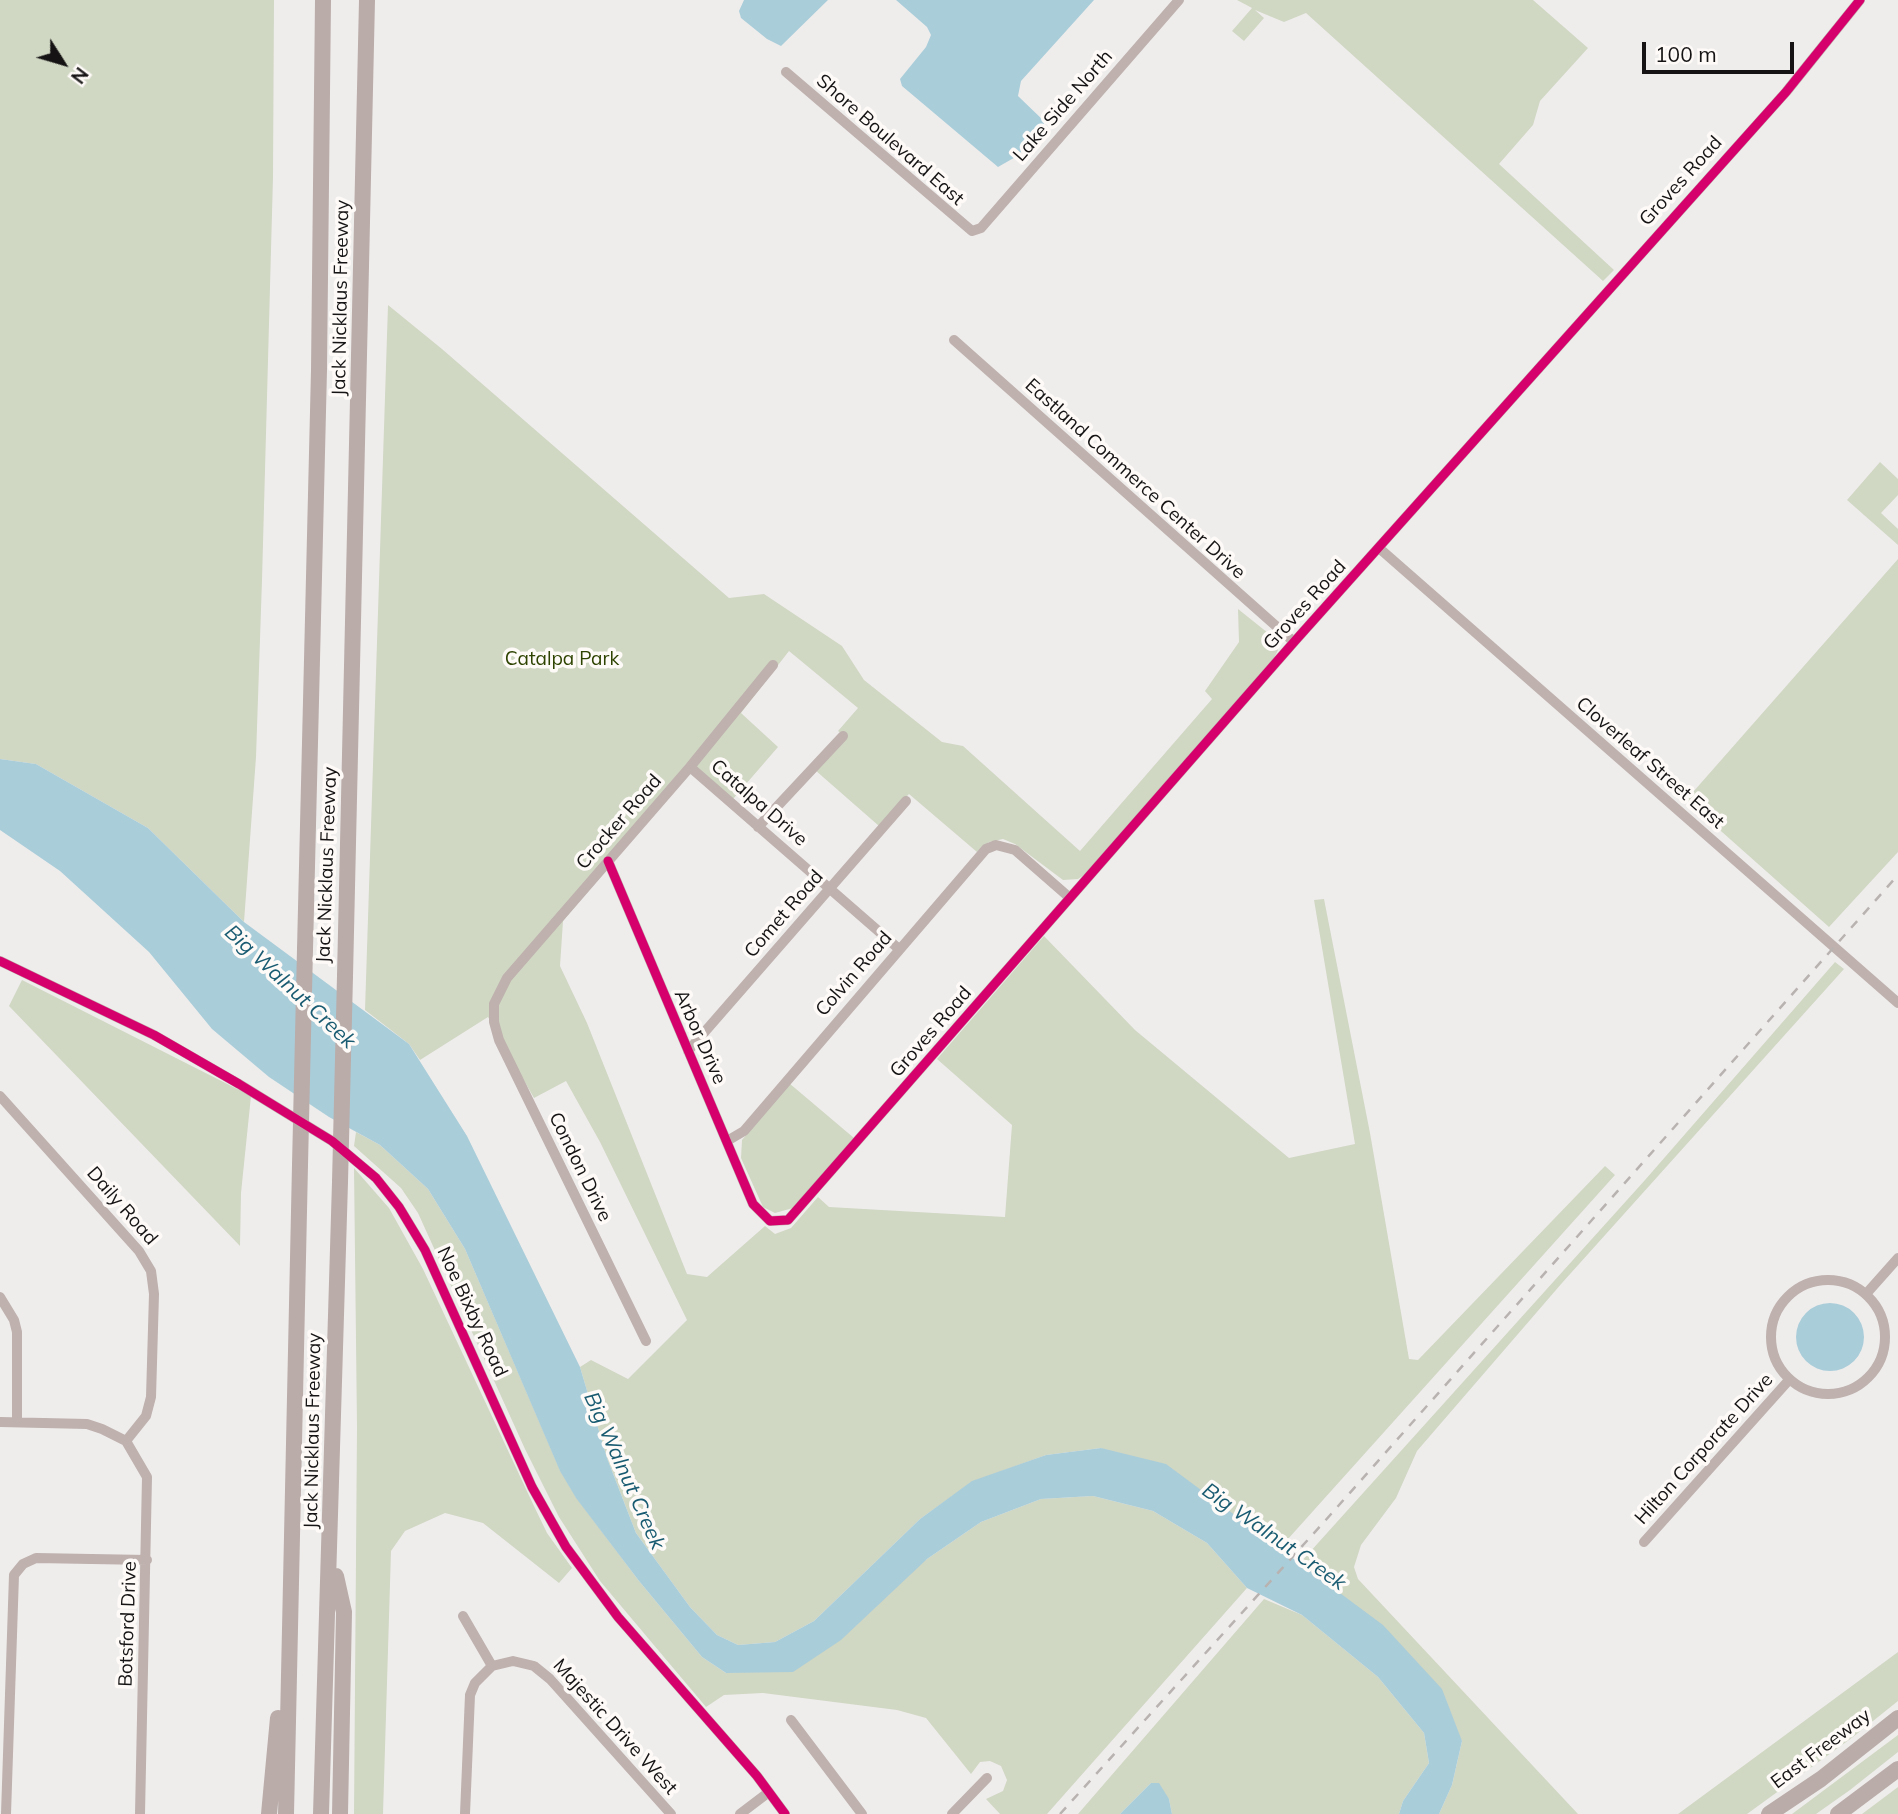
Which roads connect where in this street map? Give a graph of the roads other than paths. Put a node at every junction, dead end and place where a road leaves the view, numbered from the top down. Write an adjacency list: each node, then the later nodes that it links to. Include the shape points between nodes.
1 (323, 0): 37 (highway, Jack Nicklaus Freeway, bridge, via 319,370)
2 (367, 0): 35 (highway, Jack Nicklaus Freeway, bridge)
3 (1179, 0): 6 (street, Lake Side North, via 981,228)
4 (1860, 0): 8 (street, Groves Road, via 1778,100)
5 (786, 72): 6 (street, Shore Boulevard East)
6 (972, 232)
7 (954, 340): 9 (street, Eastland Commerce Center Drive)
8 (1379, 548): 9 (street, Groves Road); 20 (street, Cloverleaf Street East)
9 (1294, 642): 17 (street, Groves Road)
10 (773, 665): 12 (street, Crocker Road)
11 (843, 736): 14 (street)
12 (690, 767): 14 (street, Catalpa Drive); 15 (street, Crocker Road)
13 (906, 801): 16 (street, Comet Road)
14 (758, 827): 16 (street, Catalpa Drive)
15 (608, 861): 21 (street, Crocker Road, via 507,978); 22 (street, Arbor Drive)
16 (829, 889): 18 (street, Catalpa Drive); 22 (street, Comet Road)
17 (1070, 898): 18 (street, Colvin Road, via 1015,850 996,845 986,849); 25 (street, Groves Road, via 794,1216)
18 (899, 949): 24 (street, Colvin Road, via 744,1131)
19 (0, 961): 44 (street, Noe Bixby Road, via 154,1035 239,1084 332,1141 376,1178 425,1250 532,1487 566,1547 618,1617)
20 (1898, 1003)
21 (494, 1004): 29 (street, Condon Drive, via 499,1040)
22 (688, 1051): 24 (street, Arbor Drive)
23 (0, 1096): 33 (street, Daily Road, via 139,1251 151,1271 151,1397 146,1416)
24 (727, 1141): 25 (street, Arbor Drive, via 753,1204)
25 (770, 1221)
26 (1898, 1258): 27 (street)
27 (1866, 1293): 30 (street, Hilton Corporate Drive, via 1830,1279 1810,1282 1780,1304 1770,1340 1774,1358); 30 (street, Hilton Corporate Drive, via 1884,1324 1881,1360 1871,1375 1840,1393 1804,1390)
28 (0, 1297): 32 (street, via 17,1332)
29 (646, 1341)
30 (1789, 1380): 34 (street, Hilton Corporate Drive)
31 (0, 1422): 32 (street)
32 (17, 1422): 33 (street, via 87,1424)
33 (126, 1441): 36 (street, Botsford Drive, via 147,1477)
34 (1644, 1542)
35 (330, 1555): 49 (highway, Jack Nicklaus Freeway); 50 (highway, via 344,1612)
36 (147, 1560): 45 (street, via 36,1558 14,1575); 46 (street, Botsford Drive)
37 (290, 1593): 47 (highway); 48 (highway, Jack Nicklaus Freeway)
38 (463, 1616): 39 (street)
39 (492, 1666): 51 (street, via 475,1683 468,1706); 52 (street, Majestic Drive West, via 524,1662 544,1672)
40 (1898, 1718): 57 (highway, East Freeway)
41 (791, 1720): 55 (street)
42 (1898, 1769): 58 (highway)
43 (987, 1778): 56 (street)
44 (769, 1792): 53 (street); 54 (street, Noe Bixby Road)
45 (6, 1814)
46 (140, 1814)
47 (269, 1814)
48 (286, 1814)
49 (321, 1814)
50 (340, 1814)
51 (465, 1814)
52 (671, 1814)
53 (740, 1814)
54 (785, 1814)
55 (862, 1814)
56 (952, 1814)
57 (1769, 1814)
58 (1838, 1814)

